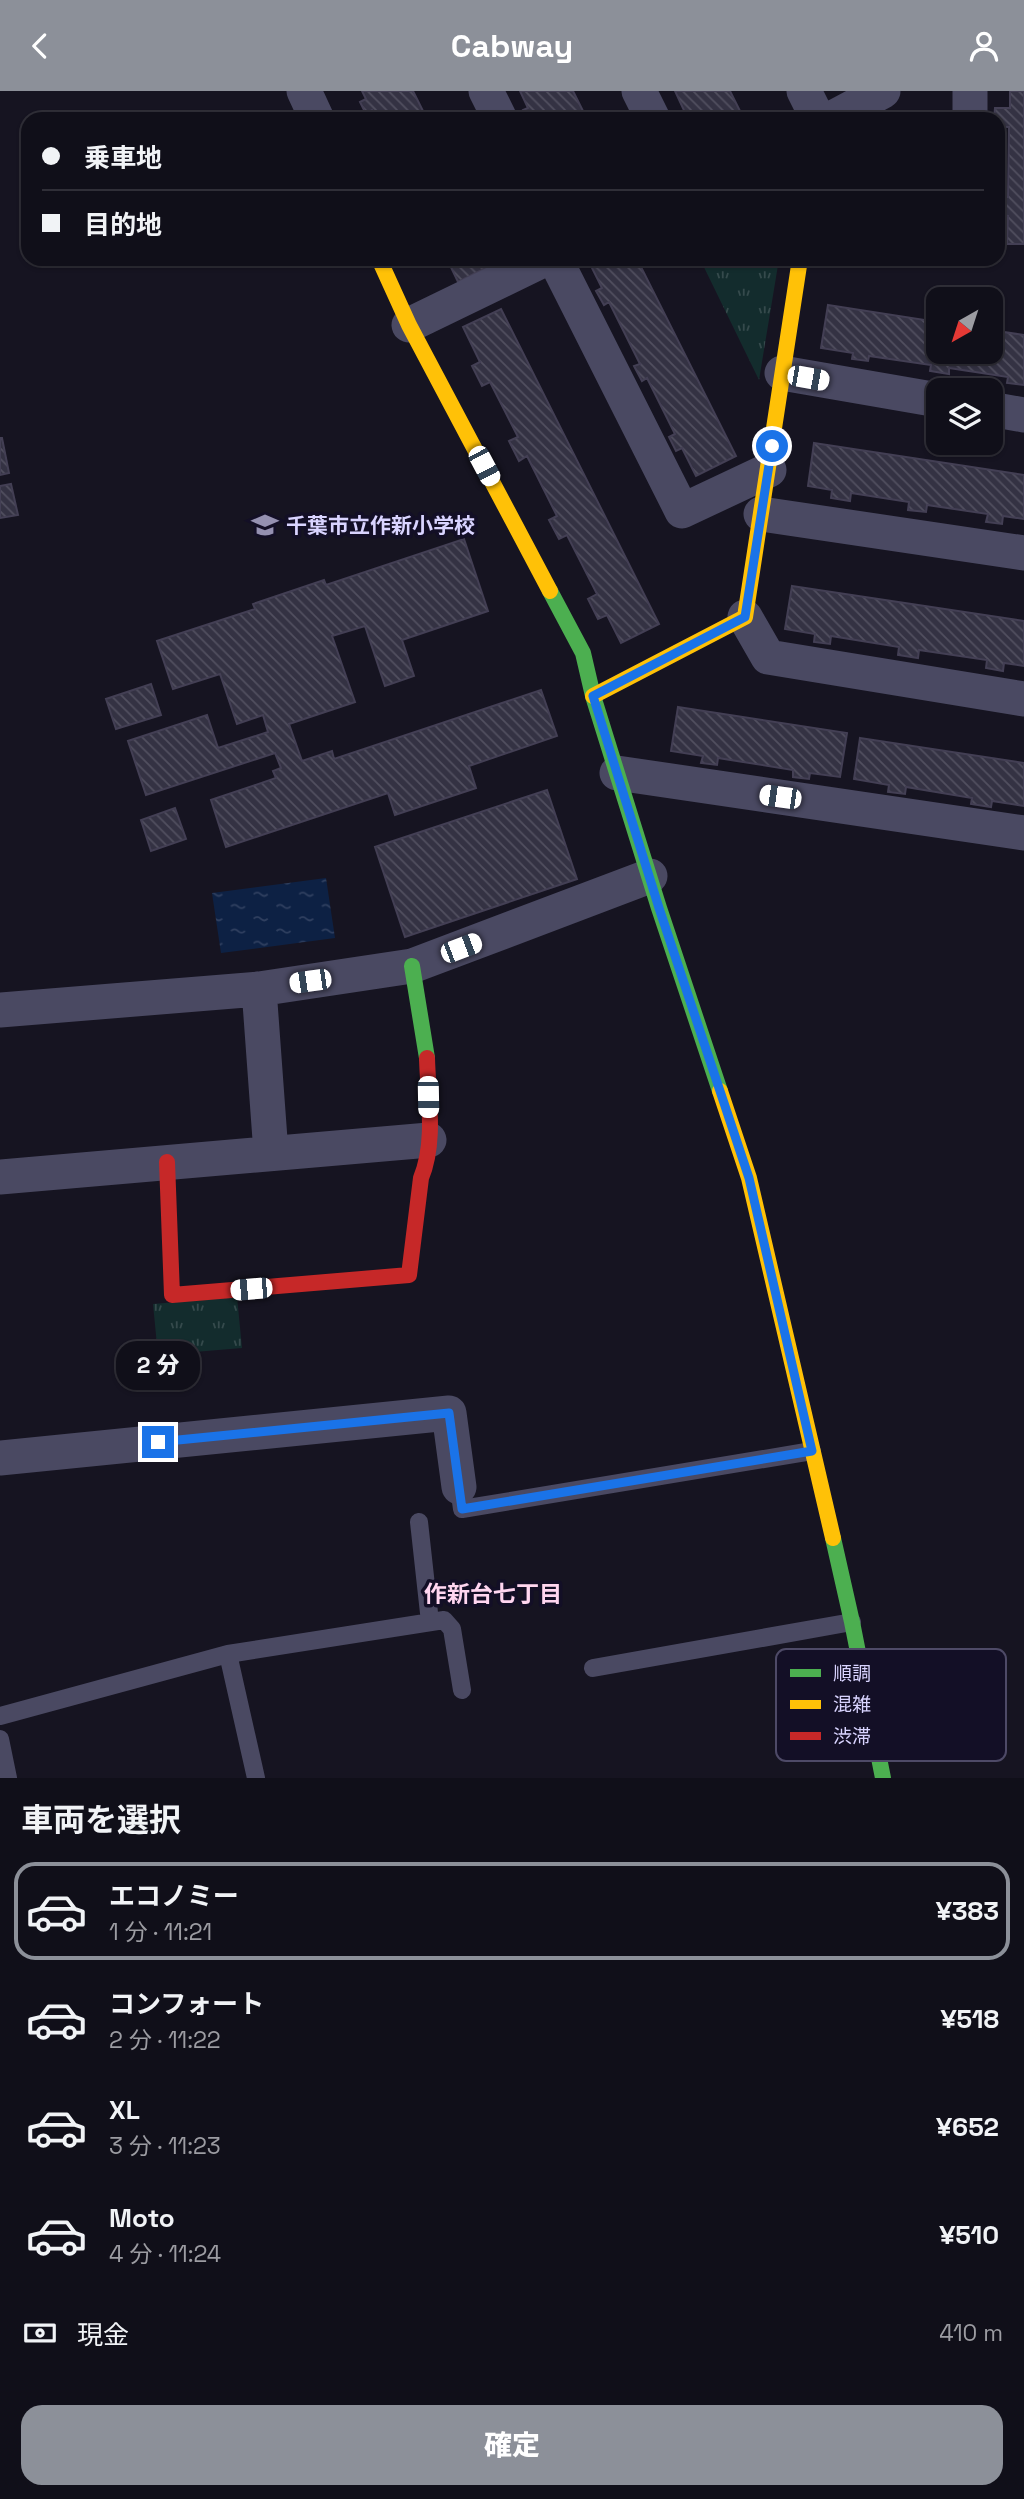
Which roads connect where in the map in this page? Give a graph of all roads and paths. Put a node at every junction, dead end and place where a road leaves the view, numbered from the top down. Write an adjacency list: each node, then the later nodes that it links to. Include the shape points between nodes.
1 (304, 91): 7 (street)
2 (486, 91): 8 (street)
3 (639, 91): 9 (street)
4 (804, 91): 10 (street)
5 (883, 91): 11 (street)
6 (970, 91): 12 (street)
7 (314, 112)
8 (496, 112)
9 (650, 112)
10 (814, 112)
11 (844, 112)
12 (970, 112)
13 (382, 266): 17 (street)
14 (531, 266): 17 (street)
15 (559, 266): 22 (street, via 682,511)
16 (799, 266): 18 (street)
17 (409, 325): 26 (street, via 583,653)
18 (782, 373): 19 (street); 22 (street)
19 (926, 398)
20 (1003, 411): 21 (street)
21 (1024, 415)
22 (769, 470): 23 (street)
23 (761, 514): 24 (street); 25 (street)
24 (1024, 553)
25 (745, 617): 26 (street); 27 (street, via 768,657)
26 (593, 696): 28 (street)
27 (1024, 699)
28 (617, 773): 29 (street); 30 (street)
29 (1024, 833)
30 (650, 876): 31 (street); 38 (street, via 749,1178)
31 (412, 966): 32 (street); 34 (street, via 427,1054)
32 (260, 989): 33 (street); 35 (street)
33 (0, 1010)
34 (429, 1140): 35 (street); 36 (street, via 409,1275 172,1295)
35 (271, 1153): 36 (street)
36 (167, 1162): 37 (street)
37 (0, 1177)
38 (812, 1451): 40 (lane, via 462,1509); 43 (street)
39 (0, 1458): 40 (street, via 449,1413)
40 (459, 1487)
41 (419, 1522): 42 (lane)
42 (430, 1622): 45 (lane); 47 (lane, via 444,1620 452,1629)
43 (852, 1622): 44 (street); 46 (lane)
44 (857, 1649)
45 (228, 1654): 48 (lane); 51 (lane)
46 (593, 1668)
47 (462, 1690)
48 (0, 1716)
49 (0, 1739): 50 (lane)
50 (9, 1778)
51 (256, 1778)

